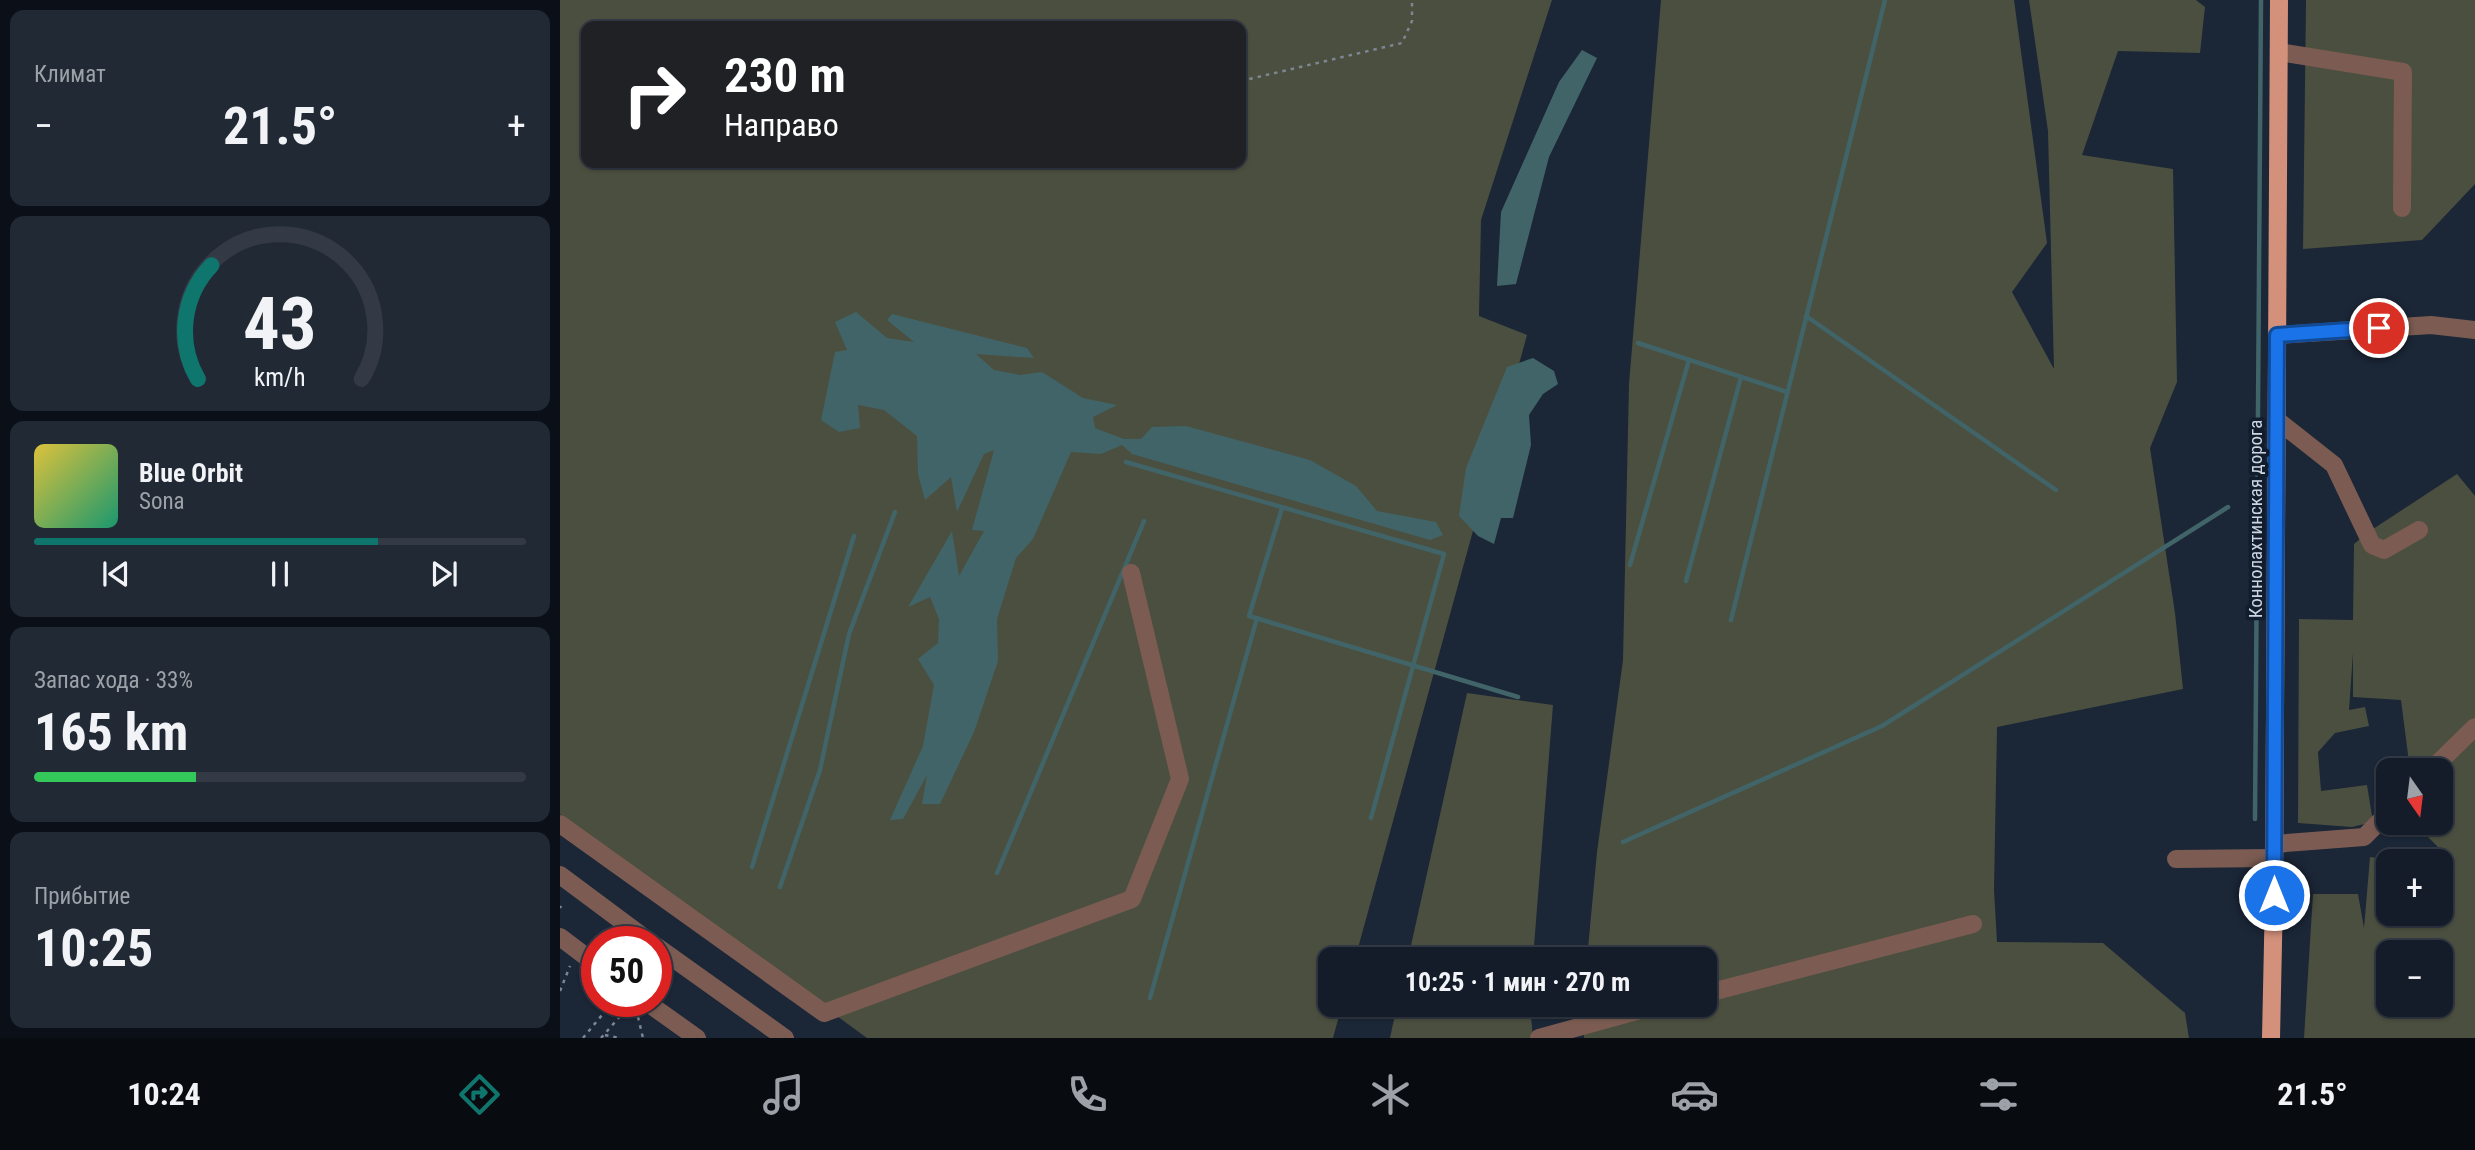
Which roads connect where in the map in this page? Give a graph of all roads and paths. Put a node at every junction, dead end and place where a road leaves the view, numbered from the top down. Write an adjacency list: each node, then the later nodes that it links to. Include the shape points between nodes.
1 (1412, 0): 4 (path, via 1412,21 1402,43)
2 (2279, 0): 3 (main road, Коннолахтинская дорога)
3 (2279, 52): 5 (street, via 2403,72); 7 (main road, Коннолахтинская дорога)
4 (1246, 79)
5 (2402, 208)
6 (2475, 330): 7 (street, via 2431,325)
7 (2277, 335): 8 (main road, Коннолахтинская дорога)
8 (2277, 420): 9 (street, via 2334,465 2372,545 2384,550); 15 (main road, Коннолахтинская дорога)
9 (2418, 530)
10 (1131, 573): 13 (street, via 1180,779 1132,899 824,1013)
11 (2475, 727): 12 (street)
12 (2443, 758)
13 (560, 824)
14 (2376, 825): 15 (street, via 2364,837)
15 (2274, 851): 16 (street); 34 (main road, Коннолахтинская дорога)
16 (2176, 859)
17 (560, 875): 19 (street)
18 (1973, 923): 22 (street)
19 (629, 926)
20 (565, 951): 23 (path)
21 (672, 958): 32 (street)
22 (1717, 990)
23 (560, 991)
24 (600, 1017): 29 (path)
25 (623, 1017): 28 (path)
26 (660, 1017): 31 (street)
27 (1615, 1017): 33 (street)
28 (603, 1036): 30 (path)
29 (583, 1038)
30 (619, 1038)
31 (697, 1038)
32 (785, 1038)
33 (1539, 1038)
34 (2271, 1038)

